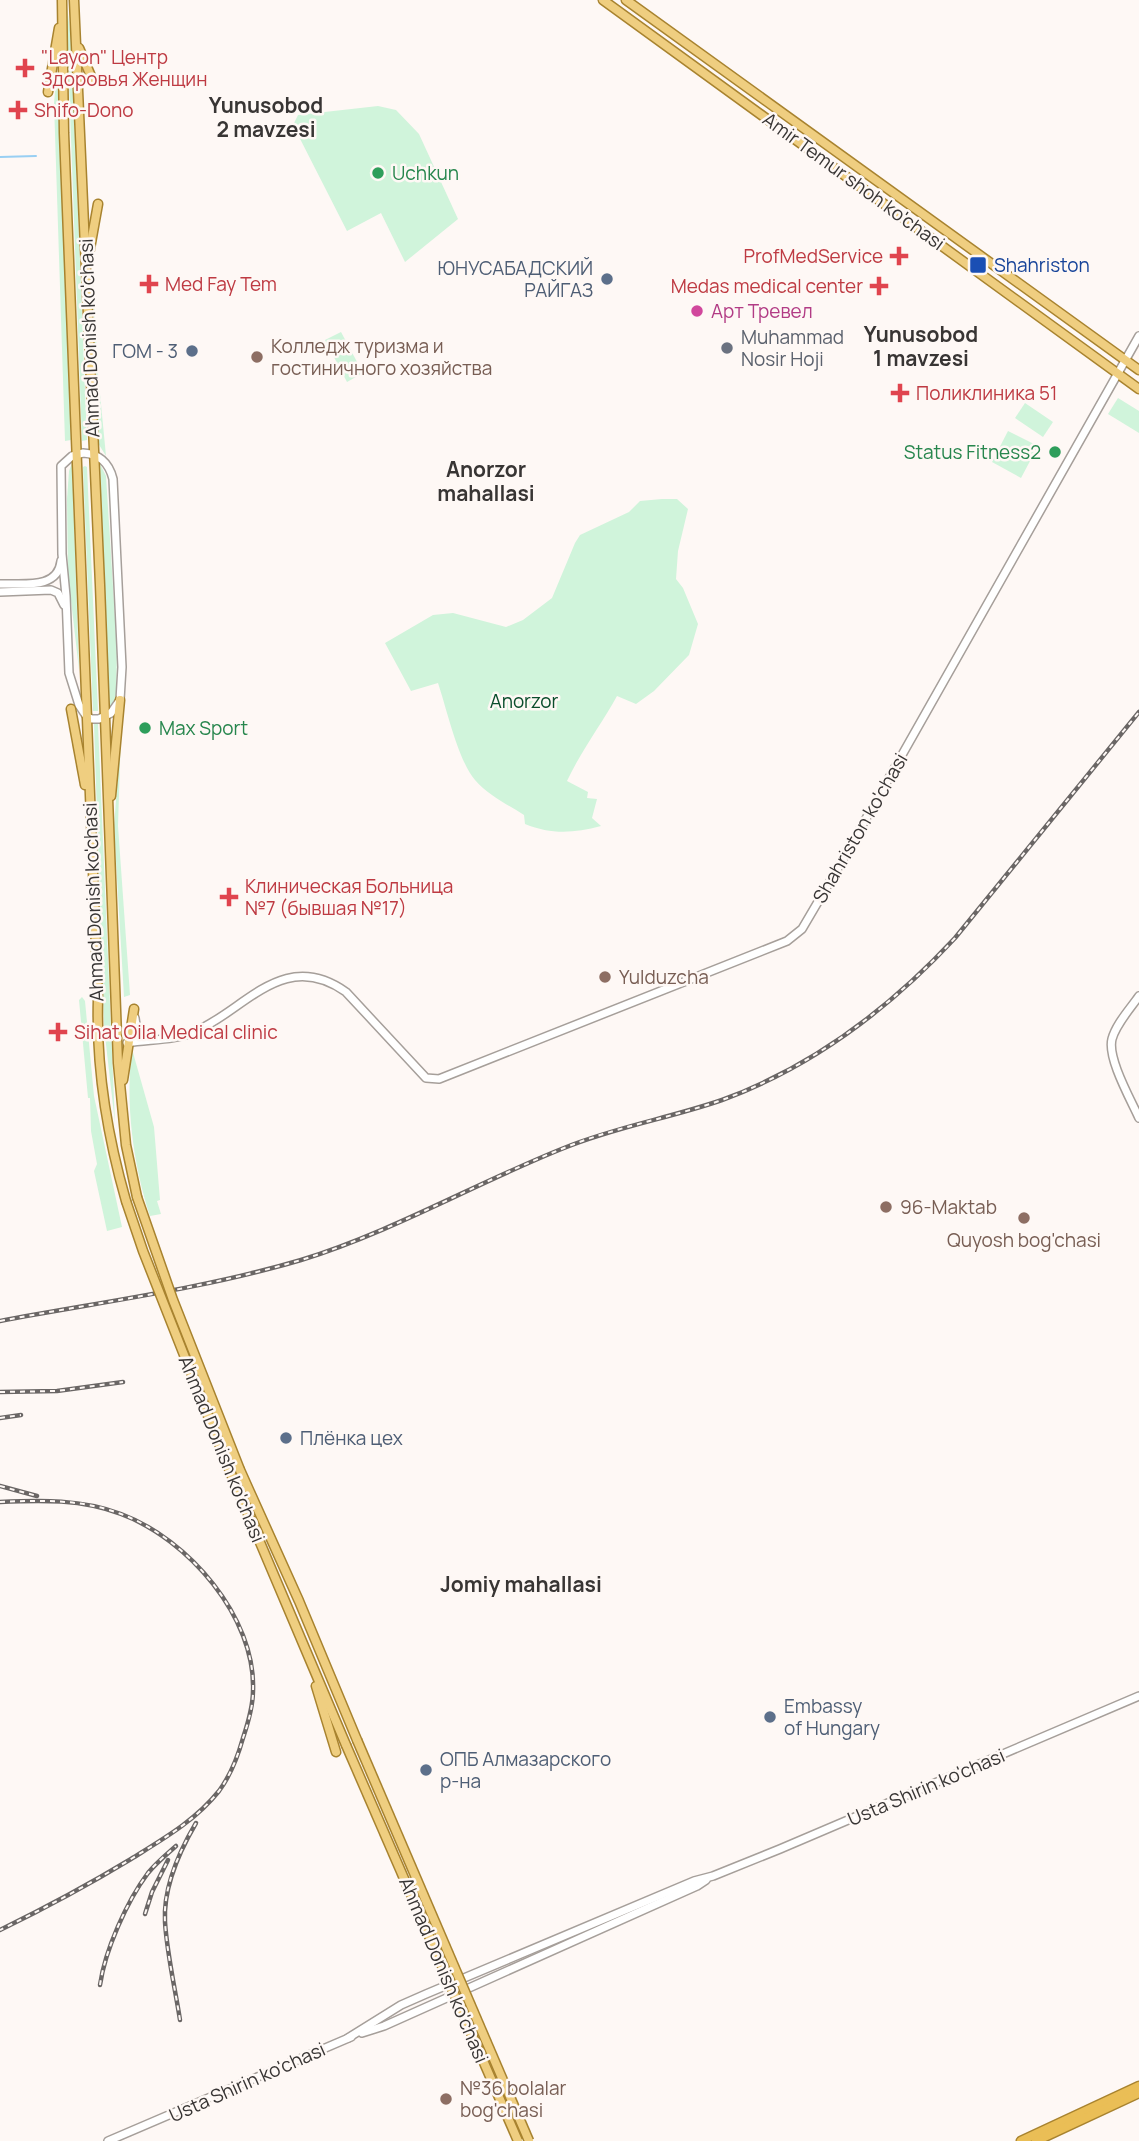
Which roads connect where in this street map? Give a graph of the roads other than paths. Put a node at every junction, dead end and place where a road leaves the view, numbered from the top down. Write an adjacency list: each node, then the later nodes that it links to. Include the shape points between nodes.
1 (74, 0): 5 (main road, Ahmad Donish ko'chasi)
2 (603, 0): 11 (main road, Amir Temur shoh ko'chasi)
3 (626, 0): 10 (main road, Amir Temur shoh ko'chasi)
4 (62, 4): 7 (main road); 18 (main road, Ahmad Donish ko'chasi)
5 (77, 41): 6 (main road); 9 (main road, Ahmad Donish ko'chasi)
6 (93, 80)
7 (48, 92)
8 (98, 204): 9 (main road)
9 (86, 271): 17 (main road, Ahmad Donish ko'chasi)
10 (1074, 323): 11 (main road); 13 (main road, Amir Temur shoh ko'chasi)
11 (1066, 335): 15 (main road, Amir Temur shoh ko'chasi)
12 (1139, 336): 13 (main road, Shahriston ko'chasi)
13 (1126, 360): 14 (main road, Amir Temur shoh ko'chasi); 15 (main road, Shahriston ko'chasi)
14 (1139, 370)
15 (1118, 373): 16 (main road, Amir Temur shoh ko'chasi); 31 (main road, Shahriston ko'chasi, via 800,932 787,941 437,1079 426,1078 346,992 332,982 314,979 295,978 266,986 195,1032)
16 (1139, 389)
17 (93, 454): 18 (main road); 23 (main road, via 105,462 112,478); 26 (main road, Ahmad Donish ko'chasi)
18 (76, 455): 19 (main road, via 61,467); 25 (main road, Ahmad Donish ko'chasi)
19 (62, 554): 20 (main road, via 60,570 50,581); 22 (main road)
20 (0, 584)
21 (0, 592): 22 (main road, via 54,590 64,602)
22 (67, 622): 25 (main road, Ahmad Donish ko'chasi, via 69,673)
23 (120, 700): 26 (main road); 28 (main road)
24 (71, 709): 27 (main road)
25 (88, 716): 26 (main road); 27 (main road, Ahmad Donish ko'chasi)
26 (103, 717): 28 (main road, Ahmad Donish ko'chasi)
27 (90, 809): 35 (main road, Ahmad Donish ko'chasi, bridge, via 100,1069 126,1201)
28 (108, 827): 33 (main road, Ahmad Donish ko'chasi)
29 (1139, 996): 34 (main road, via 1111,1045)
30 (134, 1009): 31 (main road, via 138,1030); 32 (main road)
31 (153, 1039): 32 (main road)
32 (128, 1043): 33 (main road)
33 (121, 1097): 42 (main road, Ahmad Donish ko'chasi, bridge, via 137,1197 173,1300 240,1470)
34 (1139, 1118)
35 (300, 1640): 37 (main road); 41 (main road, Ahmad Donish ko'chasi, bridge)
36 (1139, 1696): 40 (main road, Usta Shirin ko'chasi, via 713,1876 384,2026)
37 (336, 1752)
38 (1139, 2086): 43 (highway)
39 (1139, 2093): 44 (highway)
40 (108, 2141)
41 (518, 2141)
42 (529, 2141)
43 (1021, 2141)
44 (1036, 2141)

